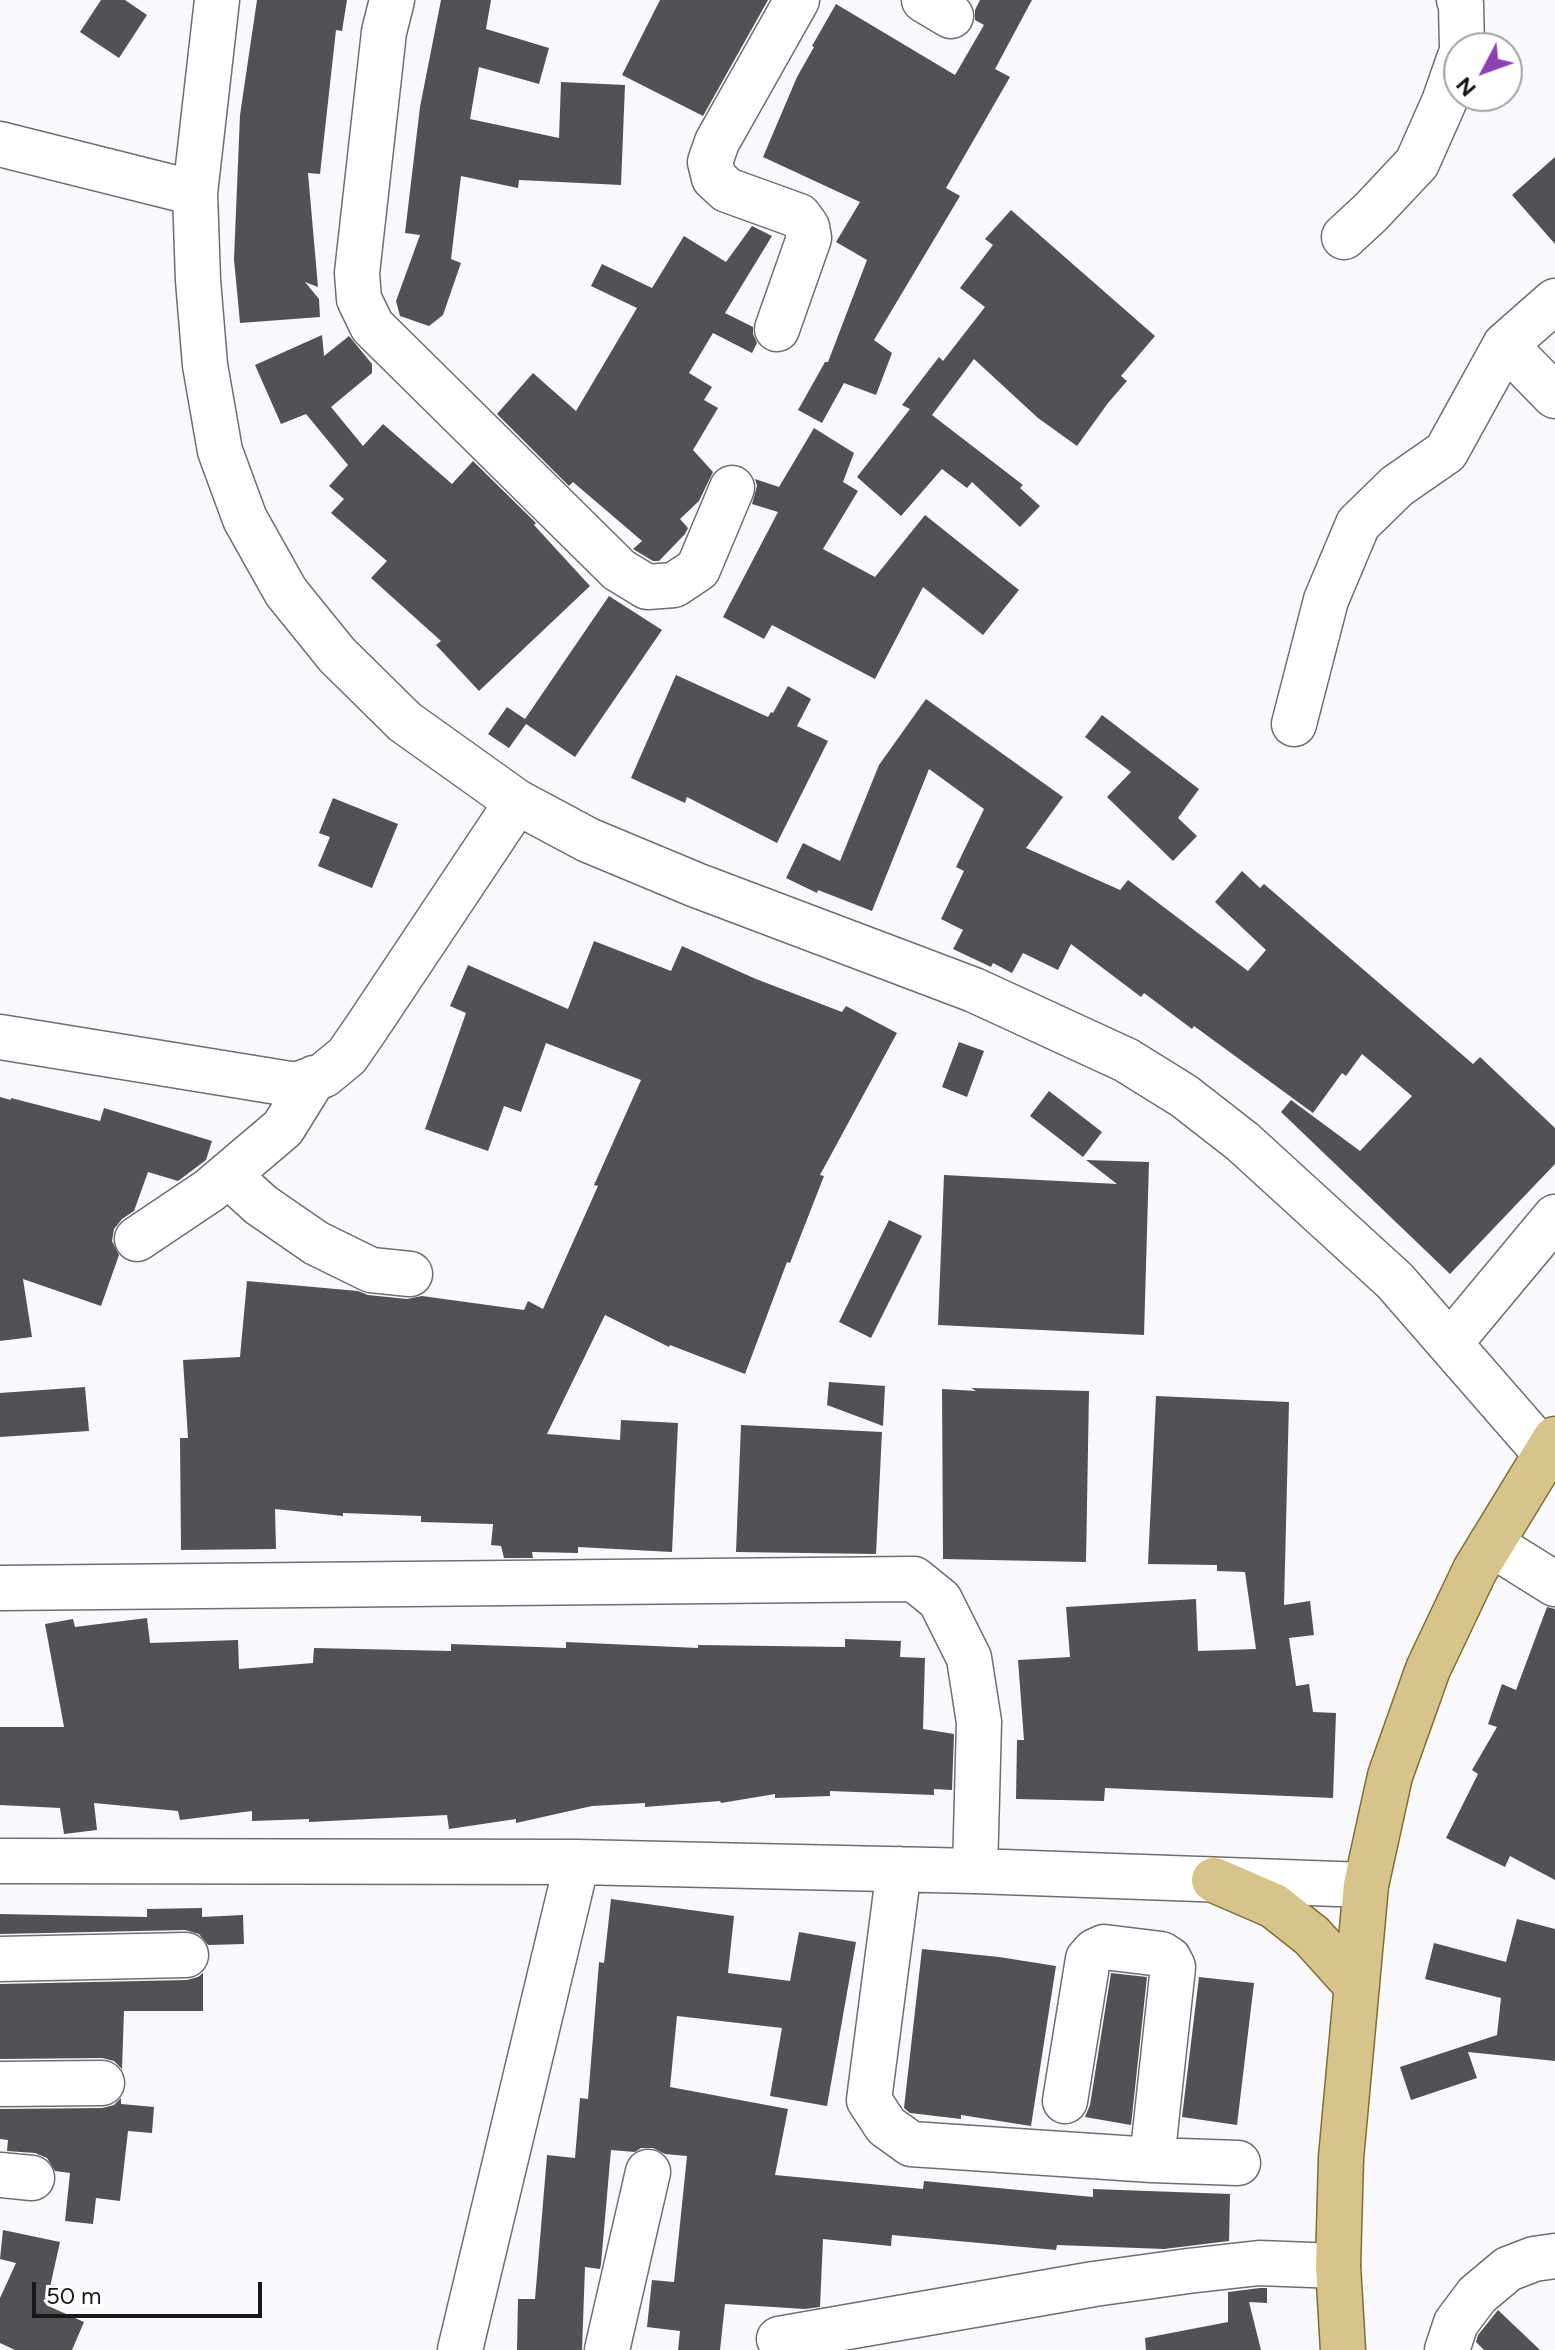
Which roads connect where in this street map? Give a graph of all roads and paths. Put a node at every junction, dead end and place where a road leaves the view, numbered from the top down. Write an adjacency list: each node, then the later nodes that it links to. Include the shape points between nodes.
1 (217, 0): 8 (street)
2 (392, 0): 14 (street, via 357,273 359,299 372,326 619,570 647,587 674,585 698,569)
3 (797, 0): 11 (street, via 710,162 714,178 727,190 799,216 807,227 809,238)
4 (1459, 0): 5 (street)
5 (1462, 32)
6 (1443, 104): 9 (street, via 1417,163)
7 (0, 144): 8 (street)
8 (195, 193): 16 (street, via 205,365 220,451 245,519 286,592 337,655 405,722)
9 (1344, 237)
10 (1555, 301): 12 (street)
11 (777, 329)
12 (1505, 345): 13 (street); 15 (street, via 1446,452 1397,486 1358,524 1326,600)
13 (1555, 396)
14 (732, 488)
15 (1294, 724)
16 (517, 802): 18 (street, via 347,1056); 23 (street, via 588,840 974,990 1126,1060 1243,1142 1395,1281)
17 (0, 1037): 18 (street, via 296,1085)
18 (314, 1078): 19 (street, via 283,1128)
19 (228, 1175): 21 (street); 22 (street, via 316,1243 371,1270)
20 (1555, 1217): 23 (street)
21 (137, 1239)
22 (410, 1274)
23 (1450, 1343): 24 (street)
24 (1550, 1446): 25 (main road)
25 (1491, 1544): 26 (street); 33 (main road, via 1428,1669 1390,1776)
26 (1555, 1584)
27 (0, 1588): 31 (street, via 914,1579 940,1600 969,1658 979,1722)
28 (0, 1861): 29 (street)
29 (577, 1862): 30 (street); 46 (street)
30 (899, 1869): 31 (street); 40 (street, via 869,2100 886,2126 911,2144)
31 (975, 1871): 32 (street)
32 (1214, 1880): 33 (street); 36 (main road, via 1274,1906 1312,1936)
33 (1366, 1885): 36 (main road)
34 (186, 1955): 35 (street)
35 (0, 1959)
36 (1357, 1986): 44 (main road, via 1341,2158)
37 (102, 2083): 38 (street)
38 (0, 2084)
39 (1065, 2101): 40 (street, via 1088,1959 1104,1947 1169,1959 1173,1967)
40 (1152, 2160): 41 (street)
41 (1238, 2163)
42 (648, 2172): 47 (street)
43 (1555, 2256): 49 (street, via 1508,2269 1477,2295 1456,2323)
44 (1338, 2266): 45 (street, via 1259,2263 1188,2271); 48 (main road)
45 (779, 2339)
46 (460, 2350)
47 (607, 2350)
48 (1343, 2350)
49 (1447, 2350)

